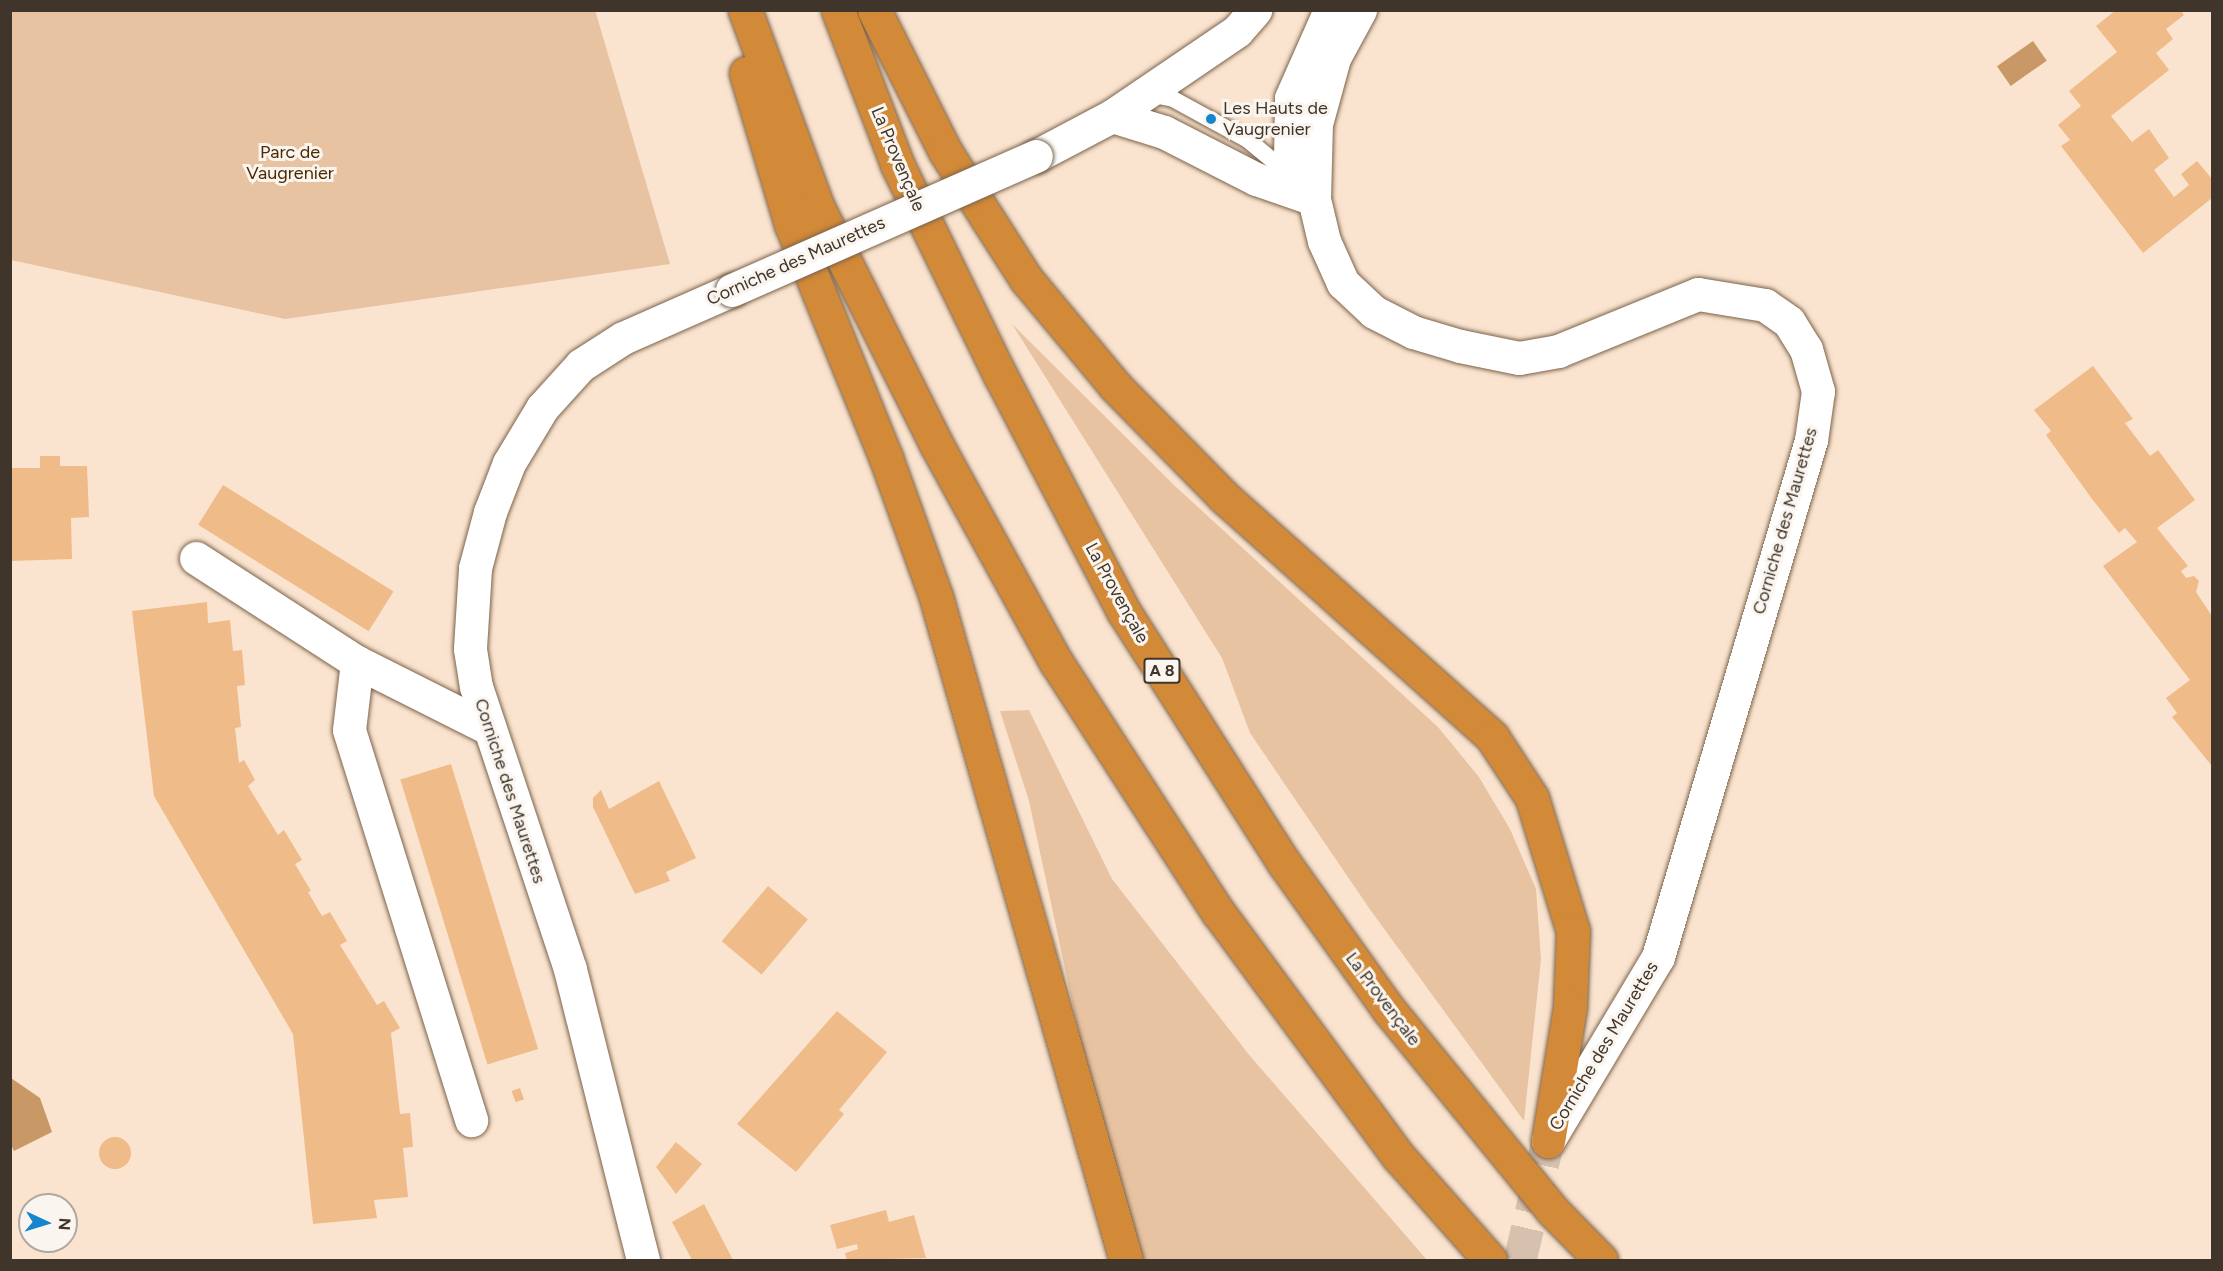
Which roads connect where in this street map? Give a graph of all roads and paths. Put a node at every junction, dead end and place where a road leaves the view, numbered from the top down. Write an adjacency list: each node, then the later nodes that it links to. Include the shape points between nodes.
1 (728, 10): 18 (highway, via 791,224 886,458 936,597)
2 (745, 10): 19 (highway, via 817,206 936,444 1056,662 1218,912 1398,1156)
3 (838, 10): 20 (highway, La Provençale / A 8, via 897,164 1000,375 1124,612 1284,863 1389,1010 1552,1210)
4 (874, 10): 16 (highway, via 945,151 1026,279 1115,386 1224,497 1492,737 1532,798 1573,931 1570,1007)
5 (1227, 10): 10 (street, via 1154,69)
6 (1255, 10): 9 (street, via 1237,31)
7 (1330, 10): 11 (street, via 1291,98 1290,158)
8 (1360, 10): 11 (street, via 1334,58 1316,124)
9 (1147, 93): 10 (street); 11 (lane, via 1173,99 1248,140)
10 (1112, 116): 11 (street, via 1164,132 1256,179); 14 (street, Corniche des Maurettes, bridge, via 1036,156 623,338 581,365 542,408 508,463 475,567 470,648)
11 (1314, 199): 16 (street, Corniche des Maurettes, via 1324,241 1343,283 1374,312 1413,332 1519,358 1558,351 1602,336 1649,312 1698,294 1734,298 1765,305 1789,322 1806,349 1818,391 1810,440 1658,957)
12 (196, 558): 13 (street)
13 (357, 662): 14 (street); 15 (street, via 349,730)
14 (486, 727): 17 (street, Corniche des Maurettes, via 570,969)
15 (471, 1120)
16 (1548, 1141)
17 (643, 1260)
18 (1126, 1260)
19 (1490, 1260)
20 (1601, 1260)

